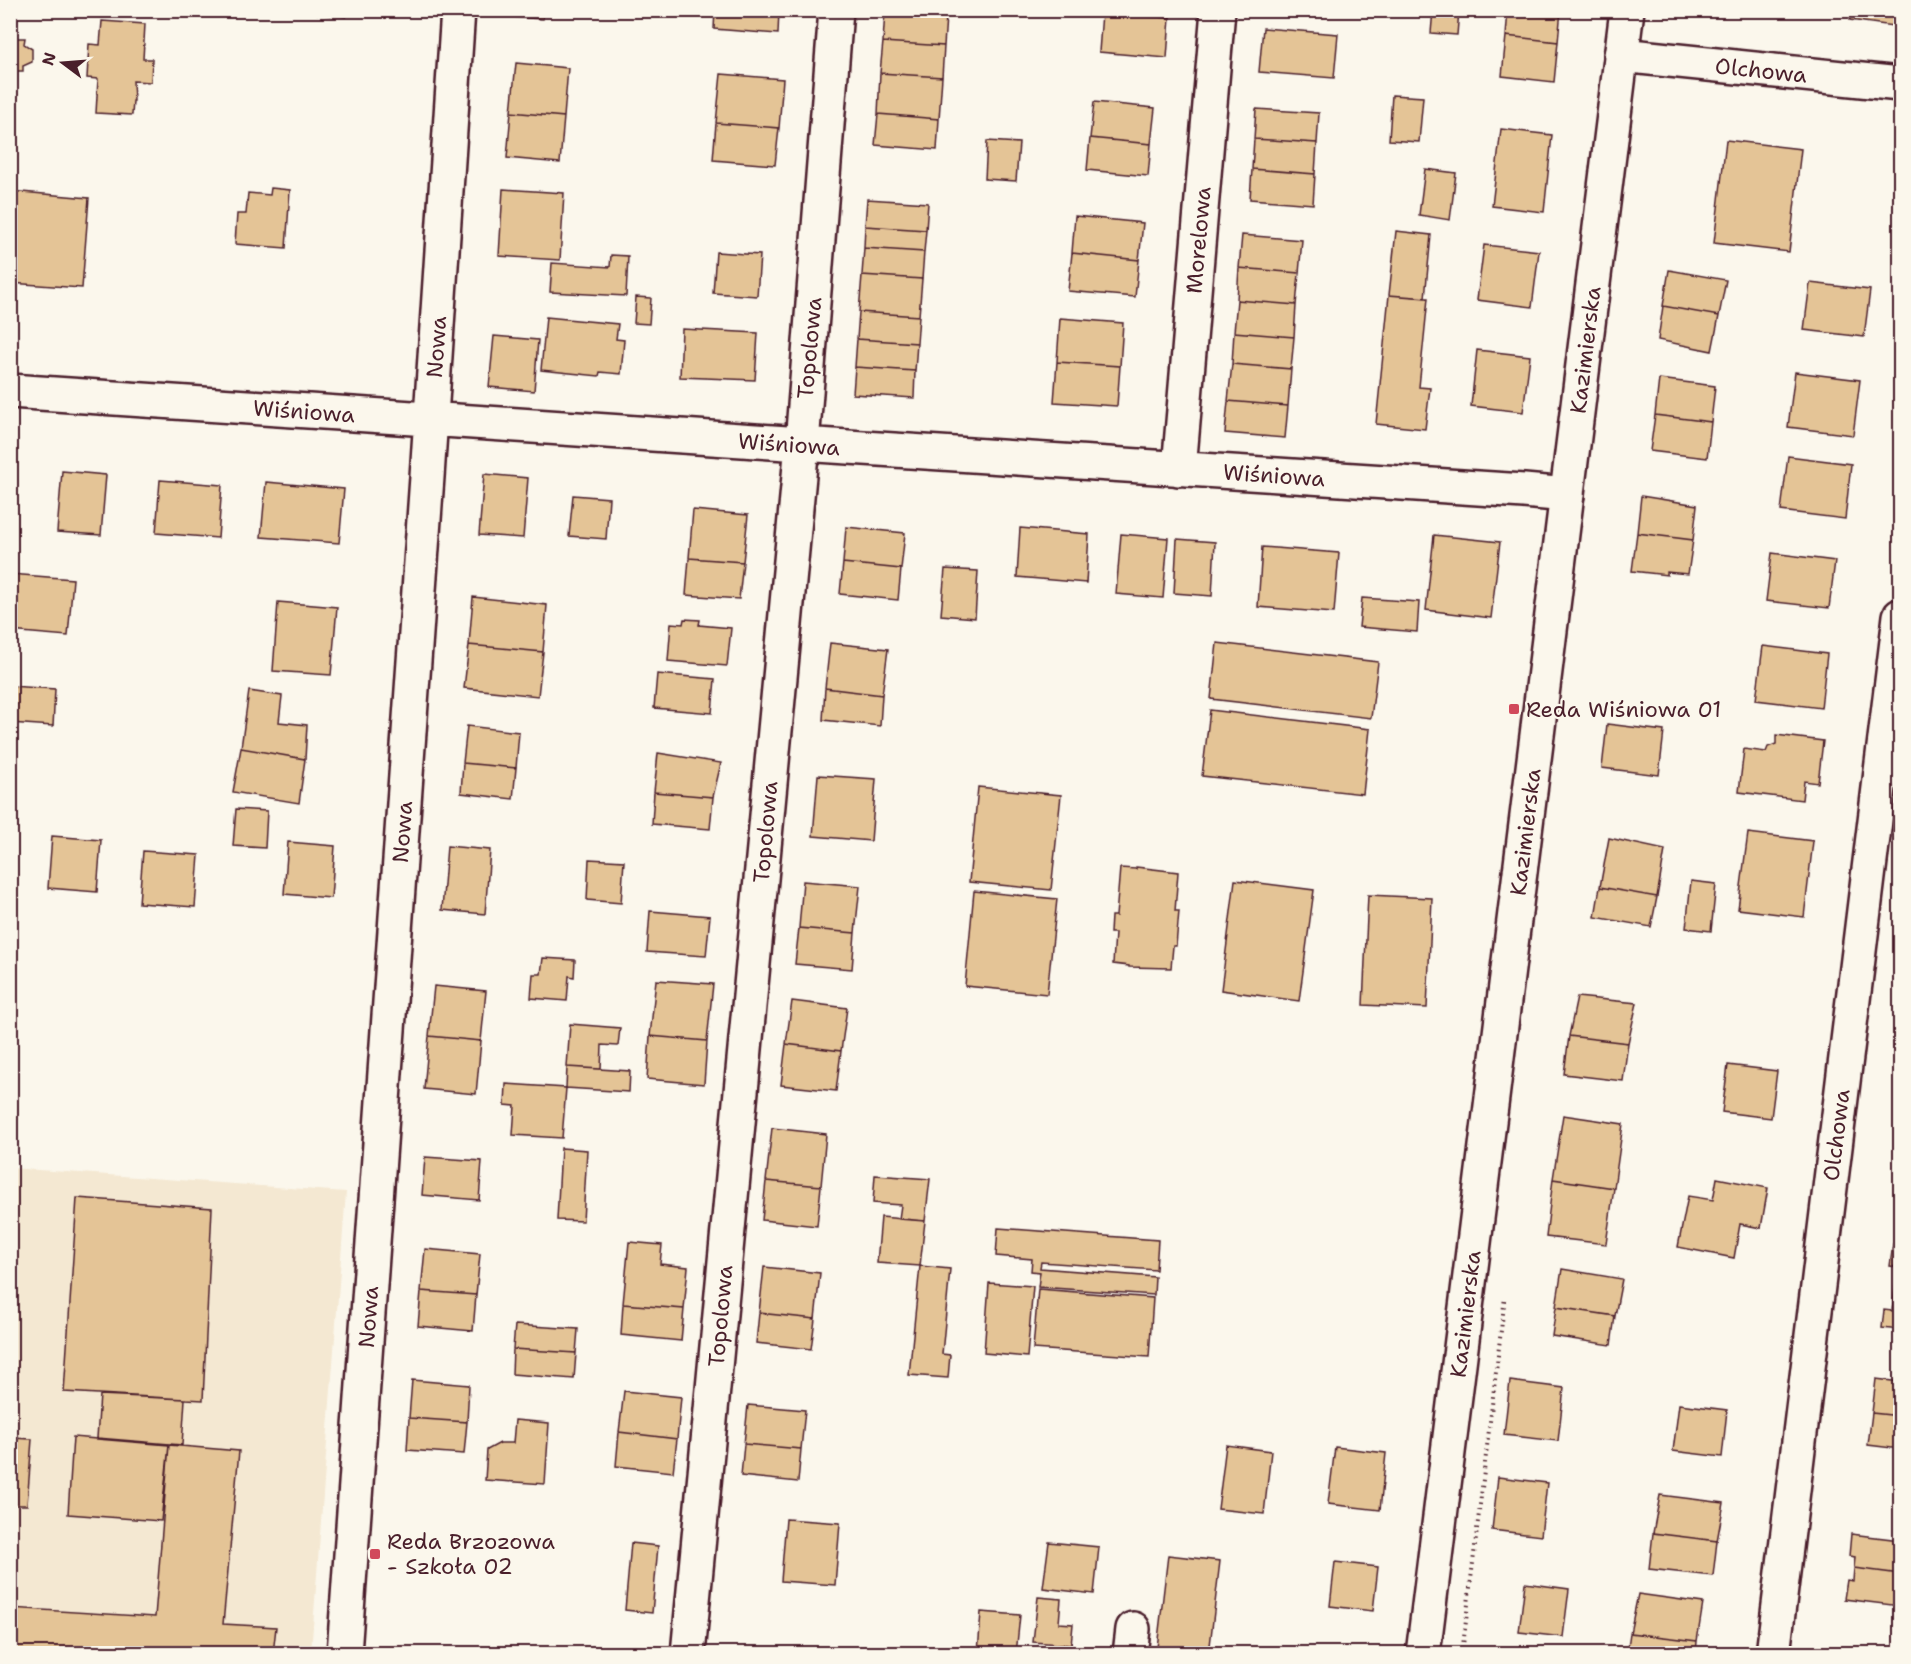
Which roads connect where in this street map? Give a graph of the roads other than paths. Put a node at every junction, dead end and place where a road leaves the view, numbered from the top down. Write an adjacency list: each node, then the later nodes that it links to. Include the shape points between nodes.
1 (458, 10): 8 (street, Nowa)
2 (836, 10): 9 (street, Topolowa)
3 (1218, 10): 10 (street, Morelowa)
4 (1627, 10): 5 (street, Kazimierska)
5 (1621, 55): 6 (street, Olchowa); 11 (street, Kazimierska)
6 (1900, 84)
7 (10, 391): 8 (street, Wiśniowa)
8 (431, 420): 9 (street, Wiśniowa); 13 (street, Nowa)
9 (802, 444): 10 (street, Wiśniowa); 14 (street, Topolowa)
10 (1179, 469): 11 (street, Wiśniowa)
11 (1567, 495): 15 (street, Kazimierska)
12 (1900, 616): 16 (street, Olchowa)
13 (344, 1653)
14 (688, 1653)
15 (1423, 1653)
16 (1773, 1653)

